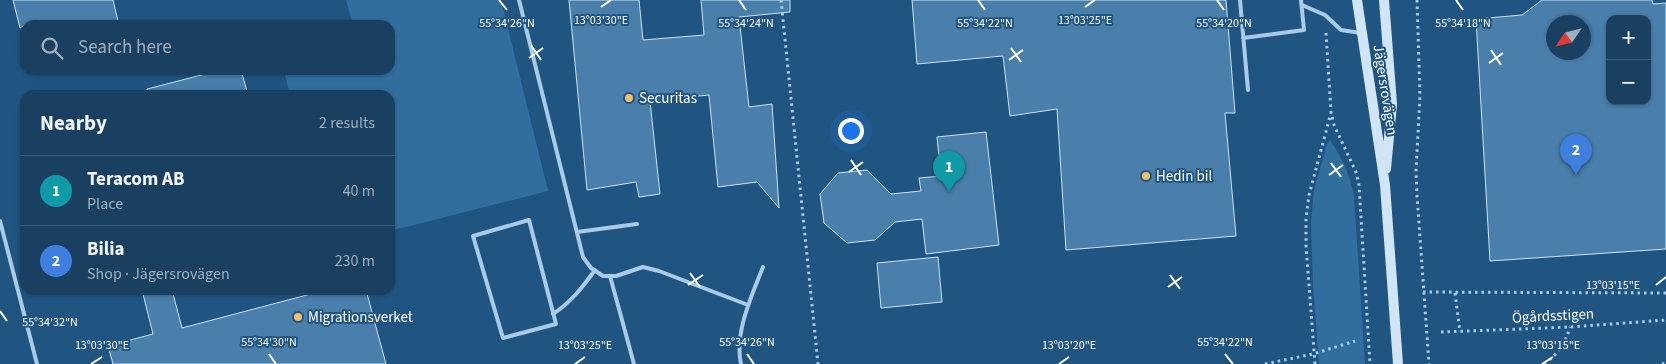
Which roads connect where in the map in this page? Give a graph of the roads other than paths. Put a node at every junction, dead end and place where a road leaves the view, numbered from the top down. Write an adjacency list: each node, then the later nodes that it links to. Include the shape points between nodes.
1 (519, 0): 12 (lane)
2 (1240, 0): 7 (lane)
3 (1357, 0): 6 (street, Jägersrovägen)
4 (1384, 0): 9 (street, Jägersrovägen, via 1392,104)
5 (1302, 2): 6 (lane, via 1325,15 1341,30); 7 (lane, via 1304,30)
6 (1361, 33): 9 (street, Jägersrovägen)
7 (1243, 38): 8 (lane)
8 (1248, 90)
9 (1385, 185): 21 (street, Jägersrovägen)
10 (0, 221): 18 (lane)
11 (637, 224): 12 (lane)
12 (577, 232): 14 (lane, via 582,257)
13 (763, 267): 16 (lane)
14 (594, 270): 15 (lane); 17 (lane, via 566,306)
15 (610, 276): 16 (lane, via 643,267); 19 (lane)
16 (748, 305): 20 (lane, via 739,343)
17 (553, 314): 17 (lane, via 529,220 473,236 503,338 556,324)
18 (37, 364)
19 (634, 364)
20 (740, 364)
21 (1398, 364)

